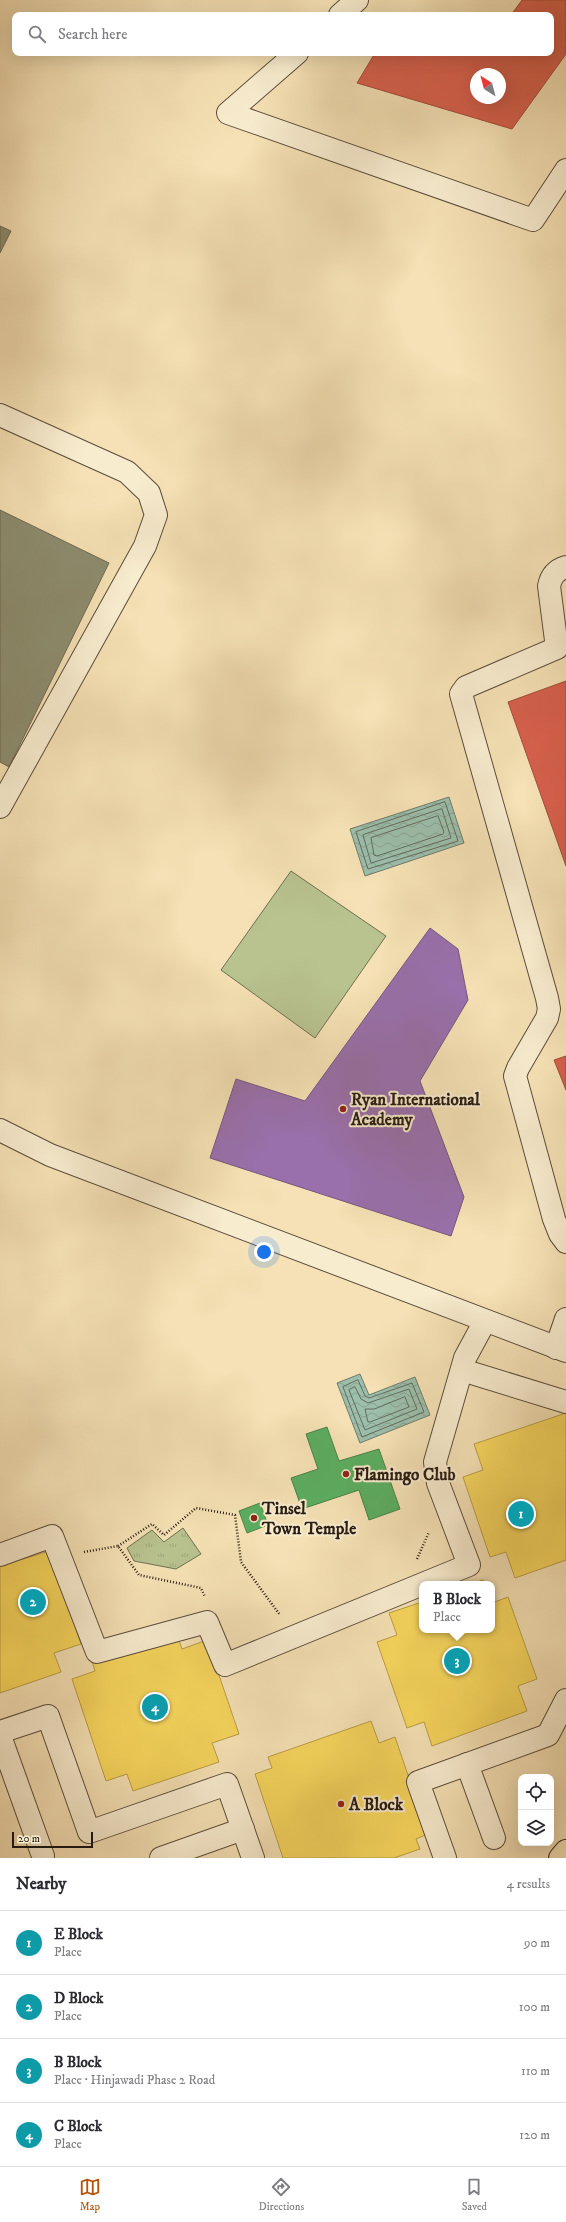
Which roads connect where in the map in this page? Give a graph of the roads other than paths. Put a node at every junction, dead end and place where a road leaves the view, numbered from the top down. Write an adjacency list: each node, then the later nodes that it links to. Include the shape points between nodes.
1 (357, 0): 2 (street)
2 (343, 12)
3 (293, 56): 4 (street, via 228,113 533,220)
4 (566, 170)
5 (0, 414): 7 (street, via 127,472 149,493 156,515 145,546)
6 (566, 567): 9 (street, via 555,573 550,579 549,586 557,648 466,688 461,694 547,998 549,1009 546,1018 515,1076 554,1219)
7 (0, 807)
8 (0, 1130): 11 (street, via 50,1155)
9 (566, 1242)
10 (566, 1319): 12 (street)
11 (485, 1321): 12 (street); 13 (street, via 465,1358)
12 (561, 1350)
13 (462, 1370): 14 (street); 16 (street, via 435,1462 438,1483 469,1565)
14 (566, 1402)
15 (0, 1555): 17 (street, via 52,1536 97,1652 207,1622 225,1665)
16 (430, 1581)
17 (419, 1585)
18 (566, 1700): 21 (street, via 548,1734)
19 (0, 1732): 22 (street, via 48,1716 89,1832 227,1784)
20 (0, 1736): 25 (street)
21 (467, 1764): 23 (street); 28 (street, via 418,1782)
22 (243, 1829): 26 (street); 27 (street)
23 (494, 1838)
24 (566, 1850): 29 (main road)
25 (43, 1856)
26 (161, 1858)
27 (253, 1858)
28 (445, 1858)
29 (560, 1858)

